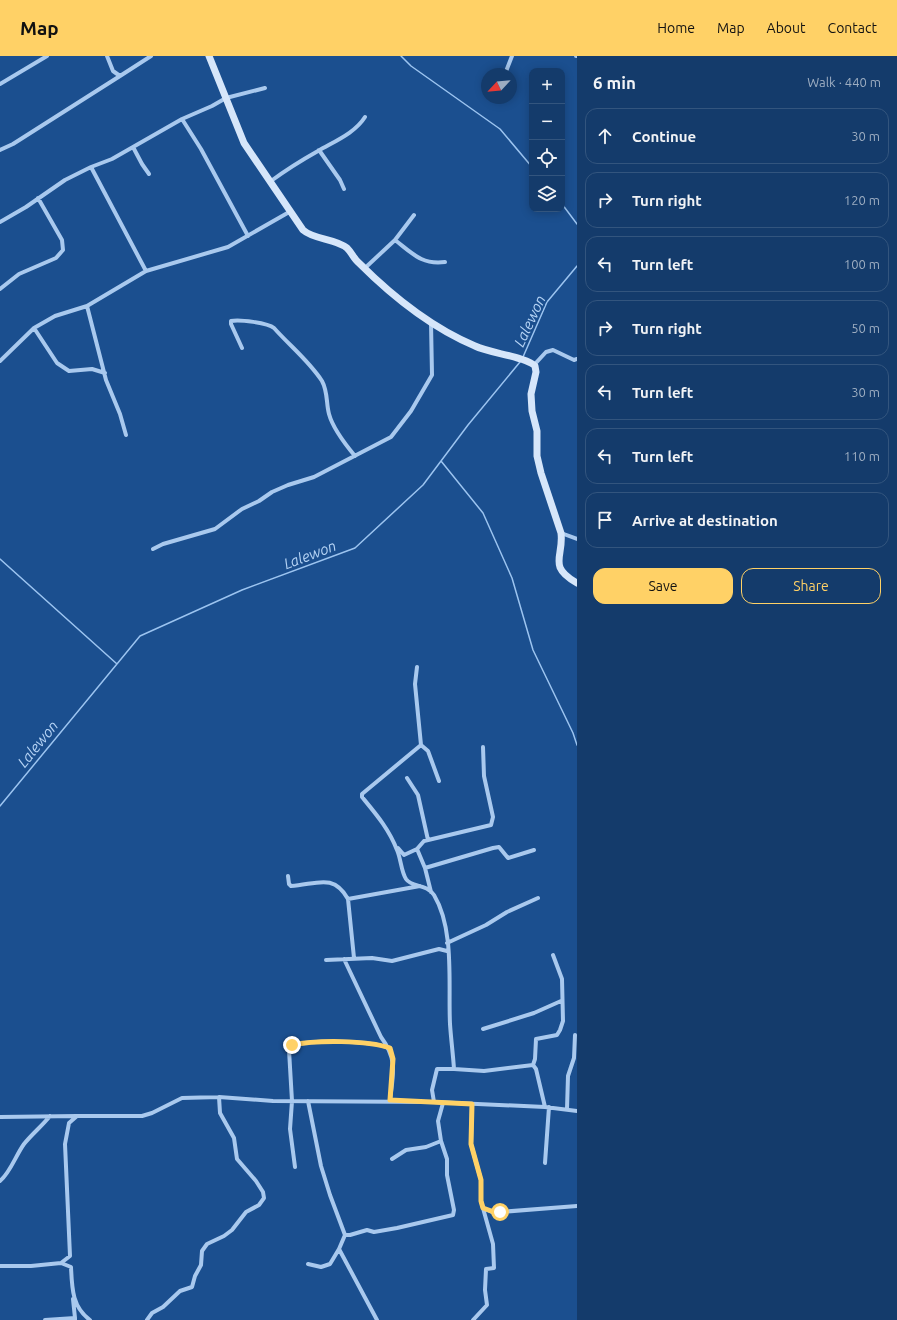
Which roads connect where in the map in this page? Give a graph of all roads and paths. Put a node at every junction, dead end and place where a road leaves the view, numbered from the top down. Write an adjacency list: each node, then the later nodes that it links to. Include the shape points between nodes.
1 (47, 56): 8 (street)
2 (107, 56): 7 (street, via 114,71)
3 (151, 56): 7 (street)
4 (209, 56): 10 (street)
5 (512, 56): 6 (street)
6 (507, 68)
7 (120, 76): 14 (street)
8 (0, 84)
9 (265, 88): 10 (street)
10 (226, 98): 12 (street); 18 (street, via 238,132)
11 (365, 117): 15 (street, via 361,124)
12 (182, 119): 13 (street); 24 (street)
13 (133, 147): 16 (street, via 112,160); 17 (street)
14 (0, 150)
15 (319, 150): 18 (street); 19 (street)
16 (91, 167): 20 (street); 28 (street)
17 (149, 174)
18 (271, 181): 21 (street)
19 (344, 189)
20 (38, 198): 23 (street); 29 (street, via 62,240 63,250 56,258 22,273)
21 (291, 211): 24 (street); 27 (street, via 306,233 346,247)
22 (414, 215): 25 (street)
23 (0, 222)
24 (248, 236): 28 (street, via 214,252)
25 (395, 240): 26 (street, via 422,261 434,264); 27 (street)
26 (445, 262)
27 (365, 268): 31 (street, via 405,305)
28 (146, 271): 30 (street)
29 (0, 289)
30 (87, 306): 32 (street, via 54,316); 37 (street)
31 (430, 323): 36 (street, via 476,347 523,359); 39 (street, via 433,370 430,380 391,437)
32 (34, 328): 35 (street); 37 (street, via 57,363 69,371 92,370)
33 (242, 348): 39 (street, via 231,321 249,321 274,328 322,381 330,418)
34 (577, 359): 36 (street, via 566,358 553,350 546,352)
35 (0, 362)
36 (534, 365): 40 (street, via 536,372 532,411 537,456)
37 (105, 373): 38 (street)
38 (126, 435)
39 (355, 456): 42 (street, via 314,477 272,492 215,529)
40 (560, 533): 41 (street); 43 (street, via 562,542 559,566 568,578)
41 (577, 539)
42 (153, 549)
43 (577, 583)
44 (417, 667): 45 (street, via 415,684)
45 (420, 745): 48 (street, via 428,751); 50 (street, via 362,794 382,821)
46 (483, 747): 49 (street, via 484,776 493,817 491,825)
47 (407, 778): 49 (street, via 418,795)
48 (439, 781)
49 (428, 840): 51 (street)
50 (395, 845): 51 (street, via 404,855); 55 (street, via 408,880)
51 (417, 849): 53 (street)
52 (534, 850): 53 (street, via 508,858 499,847)
53 (425, 868): 56 (street)
54 (288, 876): 58 (street, via 288,884 291,886 326,881 334,883)
55 (423, 886): 56 (street); 58 (street)
56 (431, 892): 59 (street, via 440,909)
57 (538, 898): 59 (street)
58 (348, 899): 62 (street)
59 (447, 943): 60 (street)
60 (447, 951): 62 (street, via 439,949 392,961); 70 (street)
61 (553, 954): 65 (street, via 562,979)
62 (354, 958): 63 (street)
63 (344, 959): 64 (street); 68 (street, via 381,1037)
64 (326, 960)
65 (561, 1001): 66 (street, via 534,1013); 69 (street, via 563,1021 560,1030 557,1035 536,1039)
66 (483, 1029)
67 (575, 1035): 79 (street, via 574,1058 568,1076)
68 (390, 1048): 72 (street, via 393,1059); 73 (street, via 380,1045 329,1042 292,1045 289,1050)
69 (533, 1065): 70 (street, via 484,1071); 78 (street)
70 (454, 1069): 75 (street, via 437,1069 432,1090)
71 (220, 1097): 73 (street); 83 (street, via 182,1098 142,1116); 100 (street, via 220,1113 234,1138 237,1159 256,1180 264,1198 259,1205 246,1212 232,1230 207,1244 202,1251 201,1265 192,1287 180,1291)
72 (390, 1100): 74 (street); 75 (street)
73 (292, 1101): 74 (street); 87 (street, via 290,1129)
74 (308, 1101): 91 (street, via 321,1166)
75 (434, 1102): 76 (street)
76 (443, 1103): 77 (street); 84 (street, via 438,1118)
77 (472, 1104): 78 (street); 90 (street, via 471,1144 481,1180)
78 (547, 1107): 79 (street); 86 (street)
79 (567, 1109): 80 (street)
80 (577, 1111)
81 (0, 1116): 82 (street)
82 (50, 1116): 83 (street); 88 (street, via 25,1144)
83 (77, 1116): 93 (street, via 69,1123 65,1144 70,1256)
84 (441, 1141): 85 (street, via 426,1147 406,1150); 91 (street, via 447,1159 453,1215 397,1228)
85 (392, 1159)
86 (545, 1163)
87 (295, 1167)
88 (0, 1181)
89 (577, 1206): 90 (street, via 500,1212)
90 (483, 1208): 102 (street, via 493,1244 494,1268 486,1269 487,1305)
91 (345, 1234): 92 (street)
92 (339, 1249): 94 (street, via 330,1264); 101 (street)
93 (61, 1263): 95 (street); 96 (street, via 71,1268)
94 (308, 1264)
95 (0, 1266)
96 (73, 1297): 97 (street); 99 (street, via 82,1314)
97 (75, 1319): 98 (street)
98 (45, 1320)
99 (90, 1320)
100 (147, 1320)
101 (377, 1320)
102 (473, 1320)

